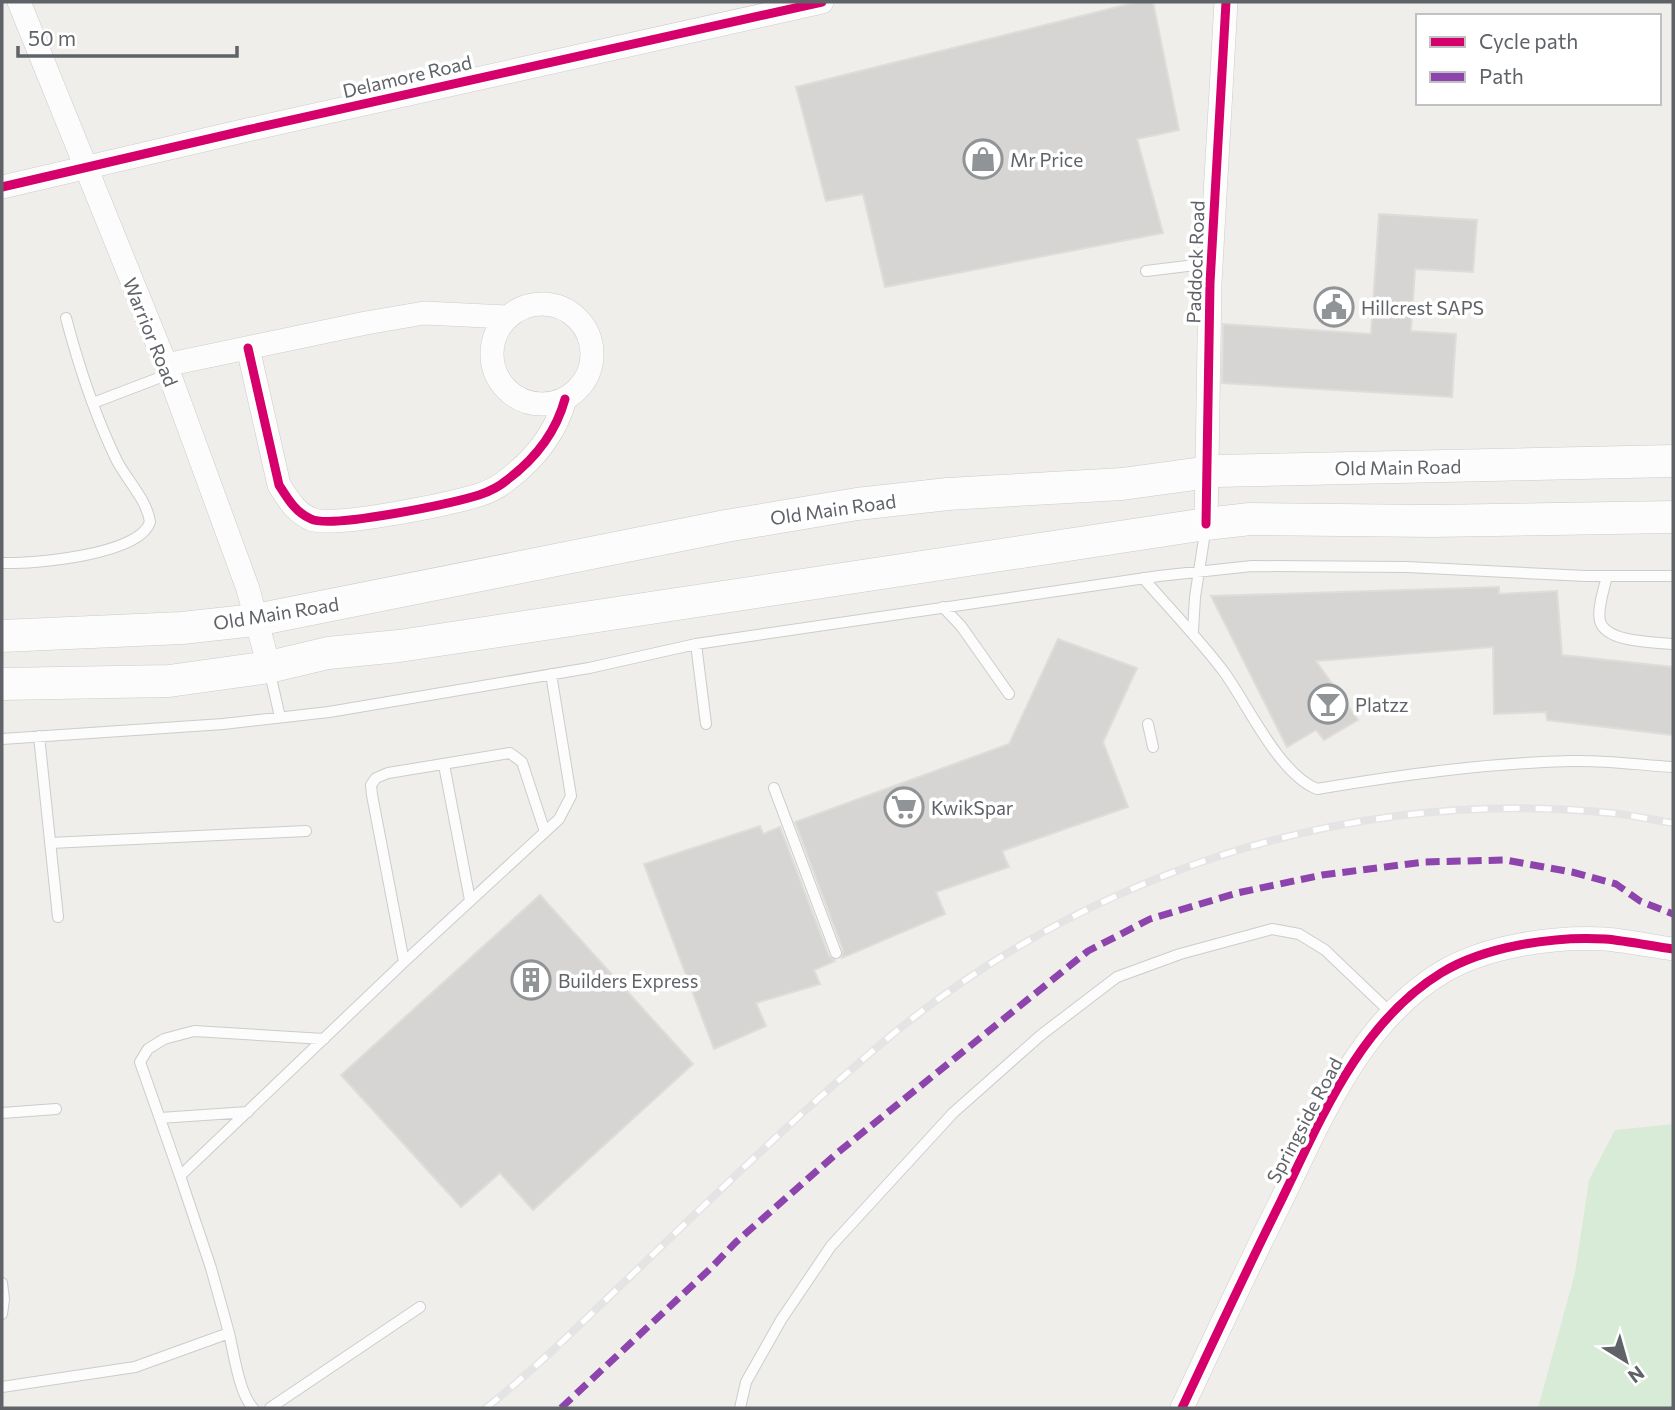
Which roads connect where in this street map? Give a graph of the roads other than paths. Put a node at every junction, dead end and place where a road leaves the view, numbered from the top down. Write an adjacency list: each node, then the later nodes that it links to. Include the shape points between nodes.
1 (19, 2): 4 (street, Warrior Road)
2 (822, 2): 4 (street, Delamore Road)
3 (1226, 2): 6 (street, Paddock Road)
4 (85, 168): 5 (street, Delamore Road); 11 (street, Warrior Road)
5 (2, 187)
6 (1212, 263): 7 (lane); 15 (street, Paddock Road)
7 (1146, 271)
8 (507, 317): 10 (street, via 424,313); 12 (street, via 492,342 493,370 500,383 529,403); 12 (street, via 525,306 547,303 573,314 583,325 593,352 591,366 585,380)
9 (66, 318): 13 (lane)
10 (247, 348): 11 (street); 12 (street, via 279,485 291,504 313,521 393,514 481,494 506,481 549,438)
11 (167, 369): 13 (lane); 24 (street, Warrior Road)
12 (565, 399)
13 (93, 403): 18 (lane, via 117,461 147,510 148,528 121,545 56,561)
14 (1673, 461): 15 (main road, Old Main Road)
15 (1206, 473): 17 (street, Paddock Road); 24 (main road, Old Main Road, via 1122,484 857,504)
16 (1673, 517): 17 (main road, via 1431,522 1250,519)
17 (1206, 524): 19 (lane); 29 (main road, via 328,653)
18 (2, 564)
19 (1200, 571): 20 (lane, via 1252,566 1394,567); 22 (lane); 25 (lane)
20 (1606, 576): 21 (lane); 28 (lane, via 1600,616 1606,630 1627,639)
21 (1673, 576)
22 (1143, 578): 23 (lane); 25 (lane)
23 (943, 607): 27 (lane); 32 (lane)
24 (256, 620): 26 (main road, Old Main Road); 29 (street, Warrior Road)
25 (1193, 631): 40 (lane, via 1283,760 1303,782 1317,789 1482,766 1574,761)
26 (2, 636)
27 (696, 643): 30 (lane); 34 (lane)
28 (1673, 644)
29 (269, 667): 31 (main road, via 169,681); 33 (lane)
30 (551, 674): 33 (lane, via 405,701); 43 (lane, via 571,796 559,819)
31 (2, 684)
32 (1009, 694)
33 (280, 717): 36 (lane)
34 (706, 724)
35 (1147, 724): 38 (lane)
36 (39, 736): 37 (lane); 44 (lane)
37 (2, 739)
38 (1153, 747)
39 (443, 765): 43 (lane, via 510,752 522,762); 45 (lane); 49 (lane, via 388,773 371,785)
40 (1673, 767)
41 (774, 788): 48 (lane)
42 (306, 831): 44 (lane)
43 (545, 832): 45 (lane)
44 (50, 843): 46 (lane)
45 (470, 900): 49 (lane)
46 (58, 917)
47 (1673, 949): 50 (street, Springside Road, via 1605,939 1523,944 1441,973)
48 (836, 953)
49 (404, 962): 51 (lane)
50 (1391, 1013): 64 (lane, via 1325,950 1299,934 1272,929 1117,977 1041,1035 953,1113 831,1246 746,1382); 65 (street, Springside Road, via 1351,1067 1316,1129)
51 (324, 1039): 53 (lane); 55 (lane, via 194,1031 164,1039 148,1049 140,1062)
52 (56, 1109): 54 (lane)
53 (248, 1112): 55 (lane); 56 (lane)
54 (2, 1113)
55 (160, 1118): 56 (lane)
56 (180, 1176): 60 (lane)
57 (2, 1283): 59 (lane)
58 (420, 1307): 63 (lane)
59 (2, 1314)
60 (229, 1333): 61 (lane, via 135,1367); 62 (lane, via 248,1404)
61 (2, 1387)
62 (253, 1408)
63 (270, 1408)
64 (740, 1408)
65 (1182, 1408)

